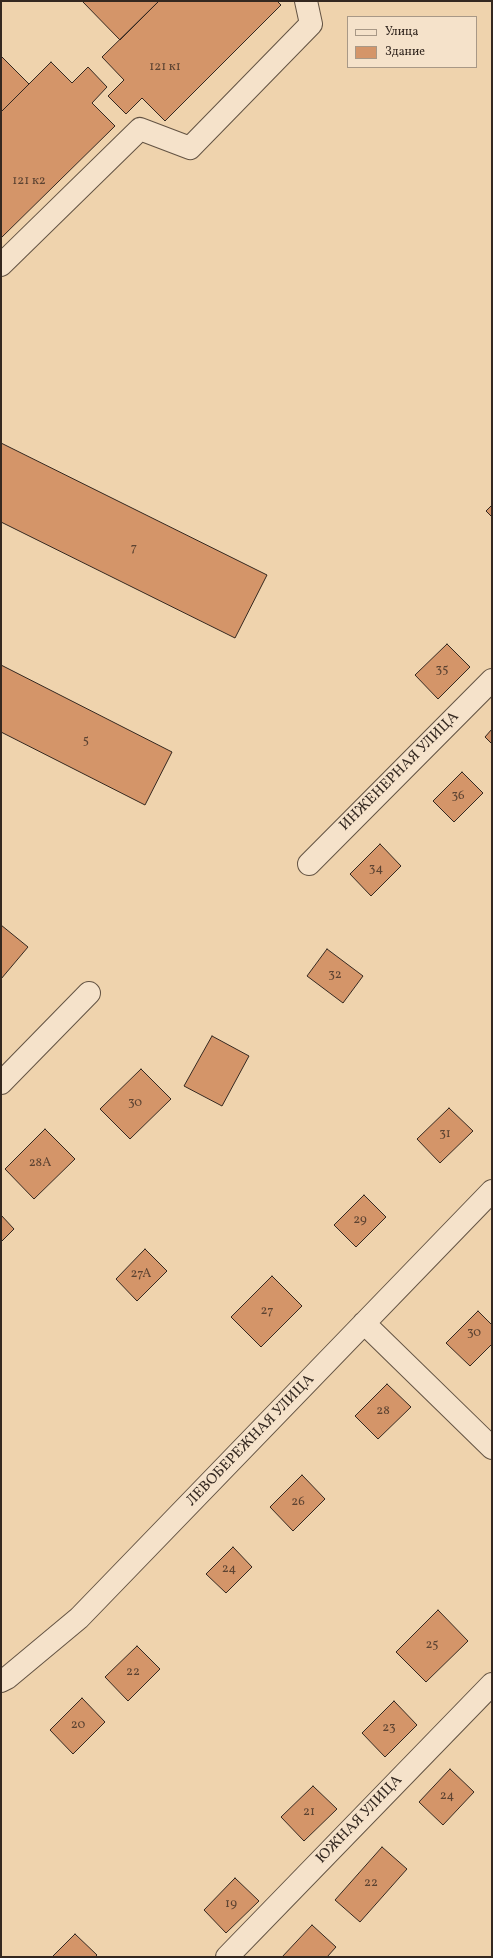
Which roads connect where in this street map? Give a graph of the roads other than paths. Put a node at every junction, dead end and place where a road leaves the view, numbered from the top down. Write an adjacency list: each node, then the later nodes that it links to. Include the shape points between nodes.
1 (306, 1): 2 (street, via 312,24 190,148 140,129)
2 (1, 265)
3 (492, 680): 4 (street, ИНЖЕНЕРНАЯ УЛИЦА)
4 (309, 864)
5 (89, 993): 6 (street)
6 (1, 1083)
7 (492, 1191): 8 (street, ЛЕВОБЕРЕЖНАЯ УЛИЦА)
8 (364, 1323): 9 (street); 10 (street, ЛЕВОБЕРЕЖНАЯ УЛИЦА, via 79,1618)
9 (492, 1448)
10 (1, 1681)
11 (492, 1684): 12 (street, ЮЖНАЯ УЛИЦА)
12 (227, 1957)

